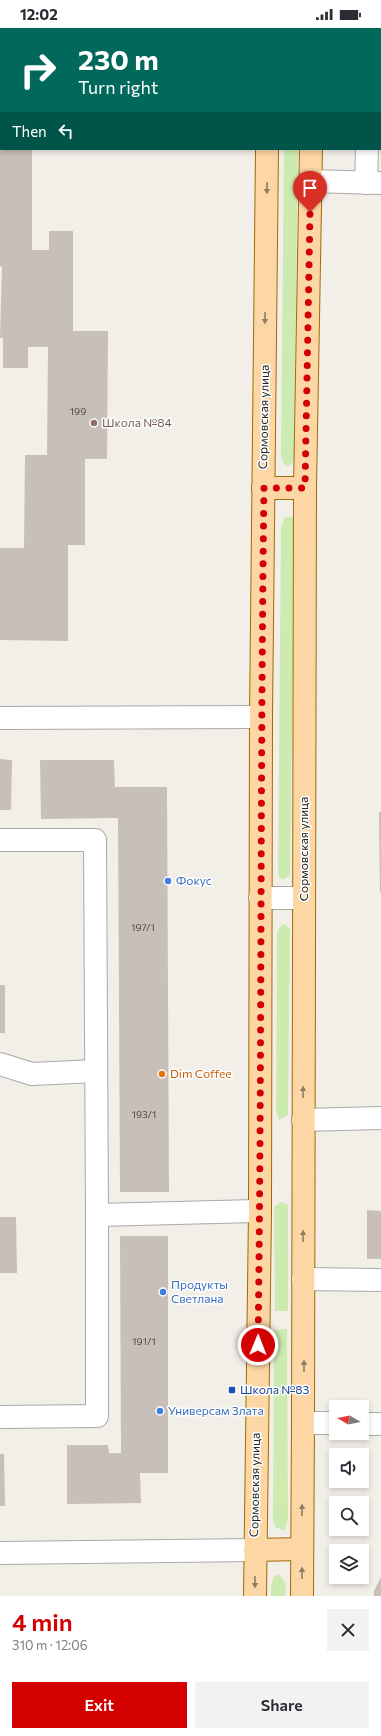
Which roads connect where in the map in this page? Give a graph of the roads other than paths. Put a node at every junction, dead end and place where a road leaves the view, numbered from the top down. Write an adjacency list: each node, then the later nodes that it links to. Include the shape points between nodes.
1 (267, 150): 6 (main road, Сормовская улица, one-way to 6)
2 (311, 150): 4 (main road, Сормовская улица)
3 (367, 150): 5 (lane)
4 (310, 181): 5 (lane); 7 (main road, Сормовская улица)
5 (374, 183)
6 (264, 488): 7 (main road); 8 (main road, Сормовская улица)
7 (305, 488): 12 (main road, Сормовская улица)
8 (261, 717): 9 (lane); 11 (main road, Сормовская улица)
9 (0, 718)
10 (0, 840): 14 (lane, via 95,840)
11 (260, 898): 12 (lane); 17 (main road, Сормовская улица)
12 (304, 898): 16 (main road, Сормовская улица, one-way to 12)
13 (0, 1064): 14 (lane, via 32,1074)
14 (96, 1072): 18 (lane)
15 (381, 1118): 16 (lane)
16 (303, 1120): 19 (main road, Сормовская улица, one-way to 16)
17 (260, 1211): 18 (lane); 27 (main road, Сормовская улица)
18 (97, 1215): 21 (lane, via 97,1416)
19 (304, 1279): 20 (lane); 22 (main road, Сормовская улица, one-way to 19)
20 (381, 1280)
21 (0, 1417)
22 (304, 1423): 23 (lane); 26 (main road, Сормовская улица, one-way to 22)
23 (329, 1423)
24 (369, 1424): 25 (lane)
25 (381, 1424)
26 (302, 1549): 27 (main road, Сормовская улица); 30 (main road, Сормовская улица, one-way to 26)
27 (254, 1550): 28 (lane); 29 (main road, Сормовская улица, one-way to 29)
28 (0, 1553)
29 (255, 1596)
30 (302, 1596)

